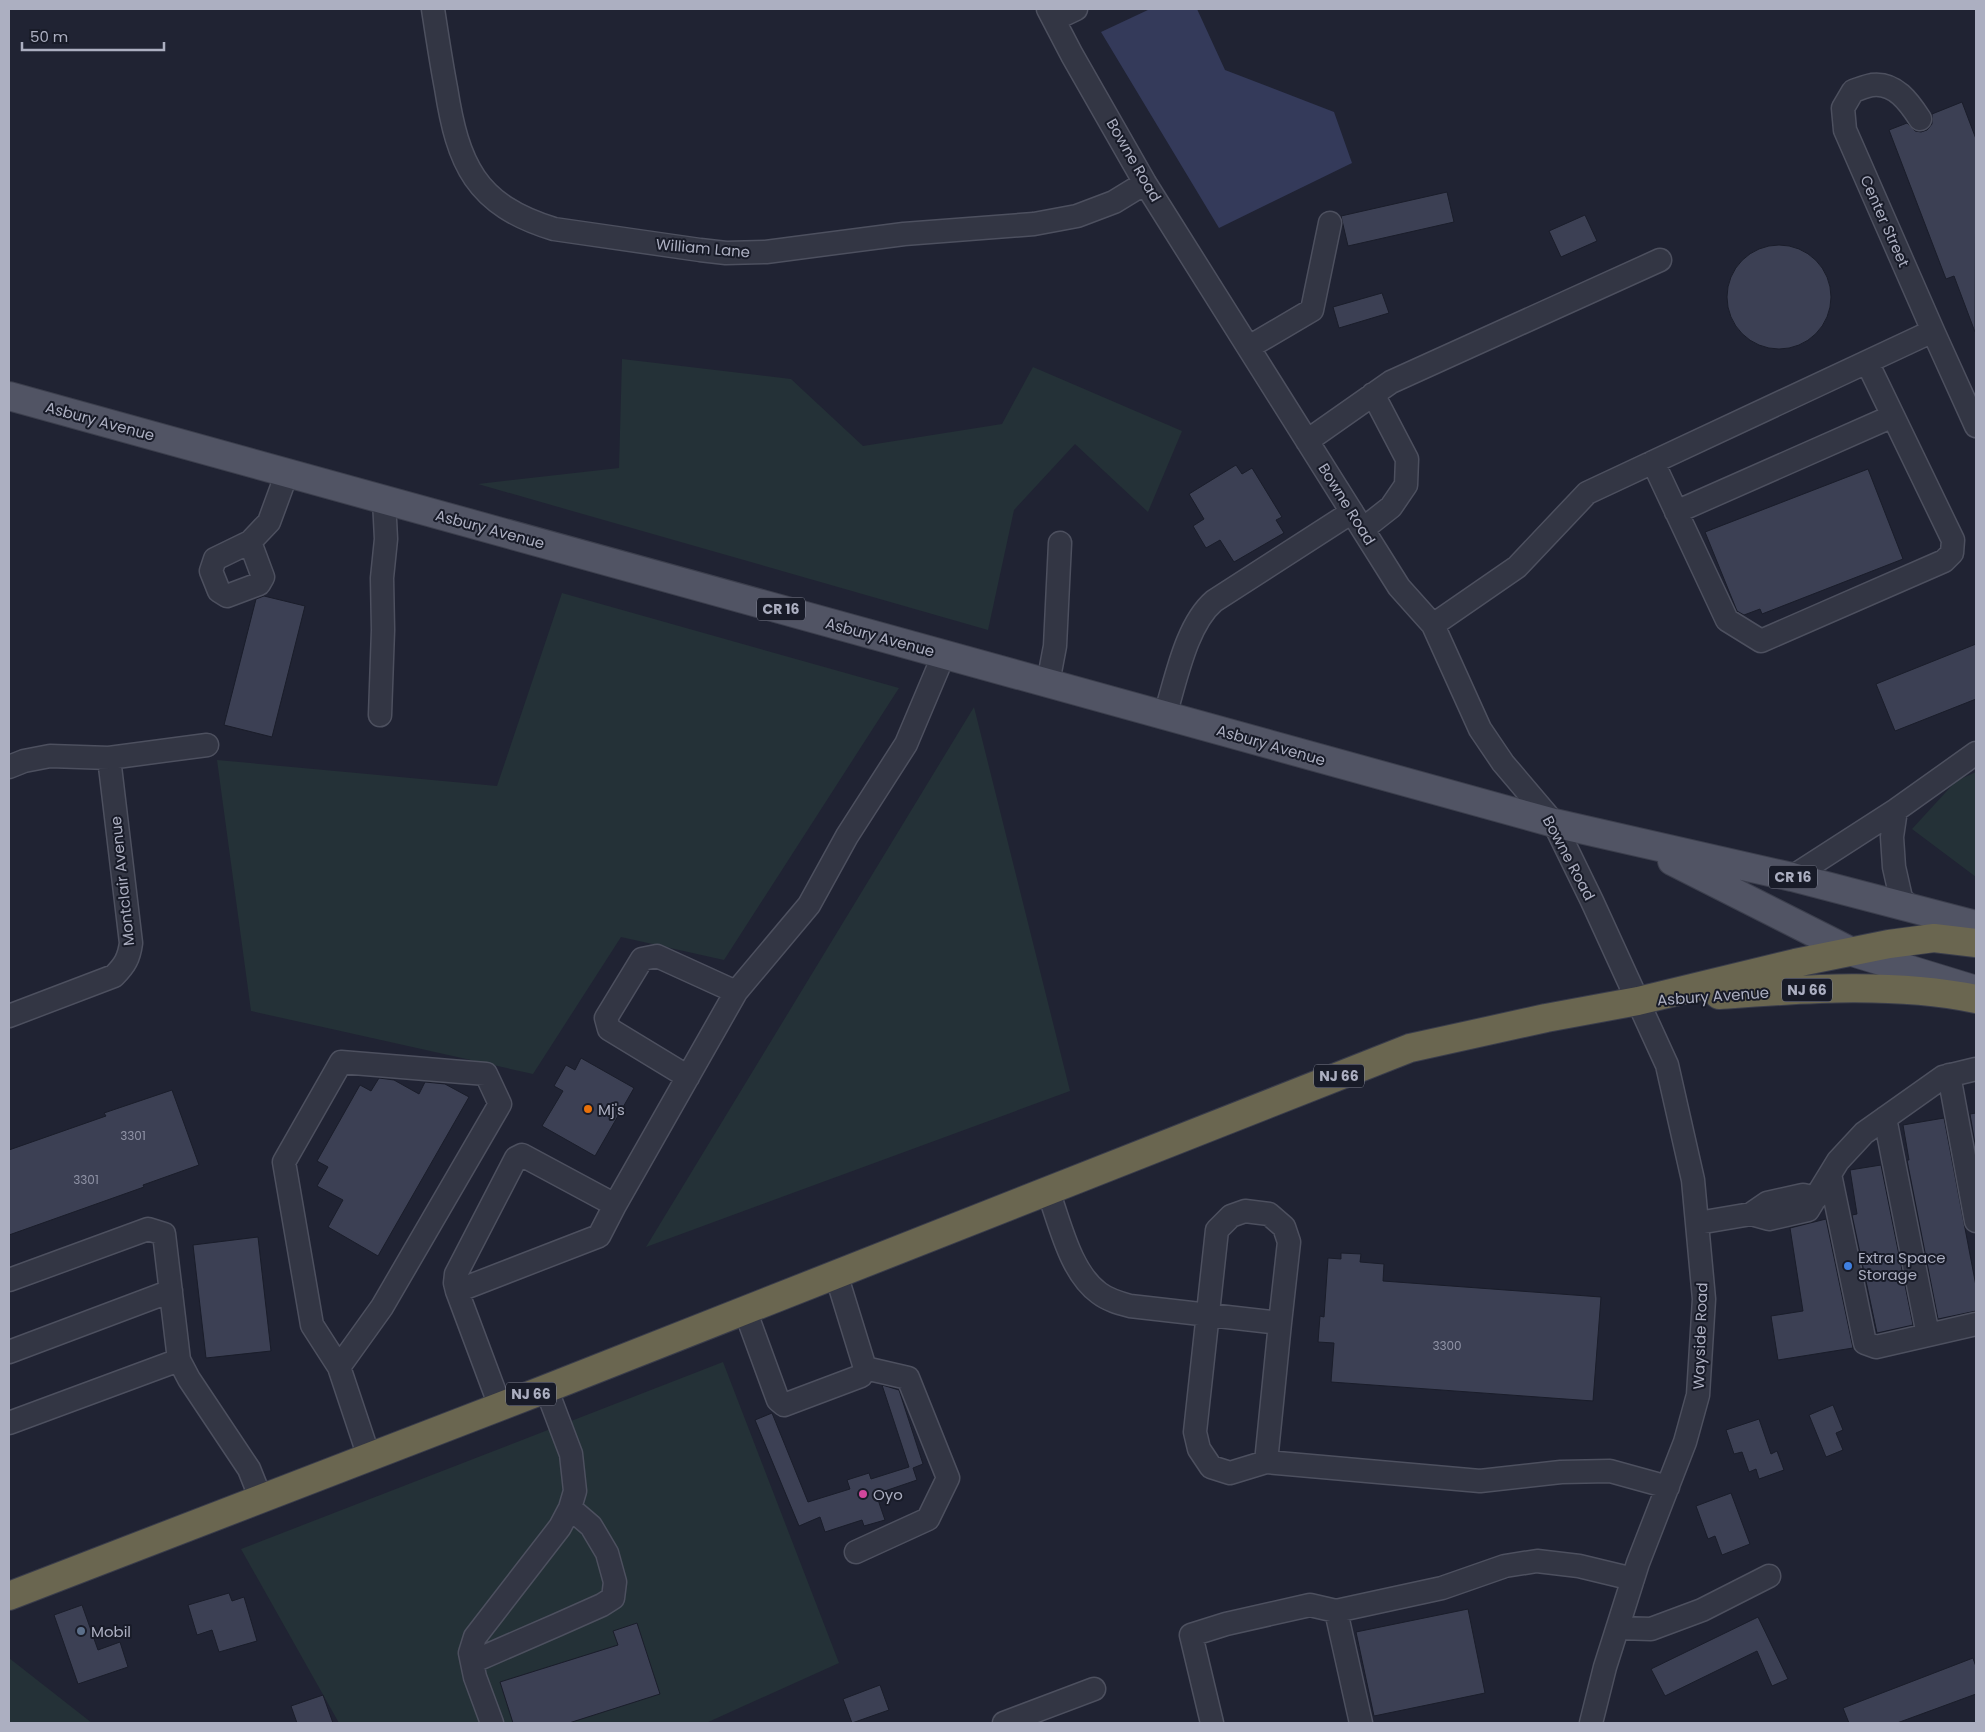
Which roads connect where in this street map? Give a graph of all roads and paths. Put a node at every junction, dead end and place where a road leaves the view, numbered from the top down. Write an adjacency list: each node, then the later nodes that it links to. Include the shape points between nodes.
1 (433, 9): 5 (street, William Lane, via 451,120 466,165 492,197 532,222 554,228 726,253 766,252 904,234 1051,221 1098,209)
2 (1076, 9): 3 (street)
3 (1051, 14): 5 (street, Bowne Road)
4 (1920, 118): 8 (street, Center Street, via 1893,88 1873,84 1853,91 1843,108 1845,130)
5 (1145, 184): 9 (street, Bowne Road)
6 (1330, 223): 9 (street, via 1312,310)
7 (1660, 260): 11 (street, via 1391,382)
8 (1932, 331): 10 (street); 14 (street, Center Street)
9 (1249, 347): 15 (street, Bowne Road)
10 (1867, 362): 13 (street); 16 (street)
11 (1373, 394): 15 (street); 20 (street, via 1406,459 1406,486 1391,507)
12 (9, 396): 17 (main road, Asbury Avenue / CR 16)
13 (1893, 416): 19 (street); 19 (street, via 1953,540 1952,553 1944,561 1760,641 1727,620)
14 (1976, 426)
15 (1308, 441): 20 (street, Bowne Road)
16 (1652, 462): 19 (street); 23 (street, via 1586,493 1517,567)
17 (287, 473): 18 (main road, Asbury Avenue / CR 16); 21 (street, via 269,522)
18 (384, 500): 24 (main road, Asbury Avenue / CR 16); 26 (street, via 386,539 382,578)
19 (1676, 512)
20 (1357, 521): 23 (street, Bowne Road, via 1399,587); 27 (street, via 1214,601 1204,610 1187,644)
21 (250, 542)
22 (1060, 543): 25 (street, via 1056,646)
23 (1433, 625): 33 (street, Bowne Road, via 1480,730 1503,763)
24 (944, 654): 25 (main road, Asbury Avenue / CR 16); 41 (street, via 906,744 847,836 809,905)
25 (1048, 683): 27 (main road, Asbury Avenue / CR 16)
26 (380, 715)
27 (1165, 715): 33 (main road, Asbury Avenue / CR 16)
28 (207, 745): 30 (street)
29 (1976, 753): 32 (street)
30 (109, 758): 31 (street, via 50,756); 44 (street, Montclair Avenue, via 131,942 129,956 114,976)
31 (9, 766)
32 (1896, 810): 35 (street); 36 (street, via 1892,844 1901,898)
33 (1554, 823): 34 (main road, Asbury Avenue / CR 16); 43 (street, Bowne Road)
34 (1608, 837): 35 (main road, Asbury Avenue / CR 16); 39 (main road, Asbury Avenue / CR 16, via 1674,862)
35 (1792, 877): 36 (main road, Asbury Avenue / CR 16)
36 (1923, 911): 37 (main road, Asbury Avenue / CR 16)
37 (1976, 925)
38 (1976, 943): 39 (highway, Asbury Avenue / NJ 66, via 1934,938)
39 (1852, 952): 40 (main road, Asbury Avenue / CR 16); 43 (highway, Asbury Avenue / NJ 66)
40 (1976, 990)
41 (736, 992): 47 (street); 47 (street, via 657,956 642,959 606,1018 609,1029)
42 (1976, 999): 43 (highway, Asbury Avenue / NJ 66, via 1900,989 1818,989)
43 (1638, 1001): 50 (highway, NJ 66, via 1410,1048); 53 (street, Wayside Road, via 1668,1064 1693,1180)
44 (9, 1016)
45 (1976, 1069): 46 (street)
46 (1949, 1075): 48 (street); 52 (street)
47 (688, 1077): 51 (street)
48 (1885, 1118): 49 (street, via 1864,1133); 62 (street)
49 (1830, 1174): 53 (street, via 1816,1198 1803,1195 1767,1203 1751,1214); 62 (street, via 1865,1343 1876,1347)
50 (1048, 1191): 54 (highway, NJ 66); 59 (street, via 1074,1263 1098,1292 1130,1306)
51 (615, 1205): 57 (street, via 599,1236); 57 (street, via 522,1155 516,1158 456,1274)
52 (1976, 1221)
53 (1698, 1223): 72 (street, Wayside Road, via 1704,1299 1700,1380 1685,1442)
54 (836, 1274): 58 (highway, NJ 66); 66 (street)
55 (9, 1280): 56 (street, via 148,1229 164,1234)
56 (171, 1291): 63 (street); 64 (street)
57 (458, 1291): 68 (street)
58 (744, 1310): 66 (street, via 778,1400 784,1405 861,1376); 67 (highway, NJ 66)
59 (1207, 1315): 60 (street); 60 (street, via 1217,1230 1231,1216 1245,1211 1269,1214 1284,1227 1289,1242); 71 (street, via 1195,1432 1199,1450 1211,1467 1230,1473)
60 (1280, 1323): 71 (street)
61 (1976, 1324): 62 (street)
62 (1928, 1335)
63 (9, 1352)
64 (179, 1360): 69 (street); 73 (street, via 250,1469)
65 (339, 1367): 65 (street, via 382,1307 500,1104 486,1074 341,1062 284,1162 312,1325); 70 (street)
66 (865, 1368): 75 (street, via 908,1378 948,1478 928,1519)
67 (546, 1388): 68 (highway, NJ 66); 74 (street, via 571,1454 575,1491)
68 (500, 1406): 70 (highway, NJ 66)
69 (9, 1422)
70 (369, 1457): 73 (highway, NJ 66)
71 (1266, 1462): 72 (street, via 1480,1481 1561,1472 1610,1471)
72 (1668, 1487): 77 (street, Wayside Road)
73 (261, 1499): 78 (highway, NJ 66)
74 (570, 1508): 81 (street, via 560,1527 475,1637 470,1653); 81 (street, via 591,1526 606,1553 615,1582 613,1598)
75 (856, 1552)
76 (1769, 1576): 80 (street, via 1702,1610 1651,1630)
77 (1633, 1579): 79 (street, via 1579,1566 1537,1561 1505,1566 1442,1588); 80 (street, Wayside Road)
78 (9, 1596)
79 (1336, 1610): 85 (street, via 1310,1605 1191,1635); 86 (street)
80 (1618, 1628): 87 (street, Wayside Road)
81 (472, 1662): 83 (street)
82 (1094, 1689): 84 (street)
83 (492, 1723)
84 (1004, 1723)
85 (1212, 1723)
86 (1361, 1723)
87 (1591, 1723)

